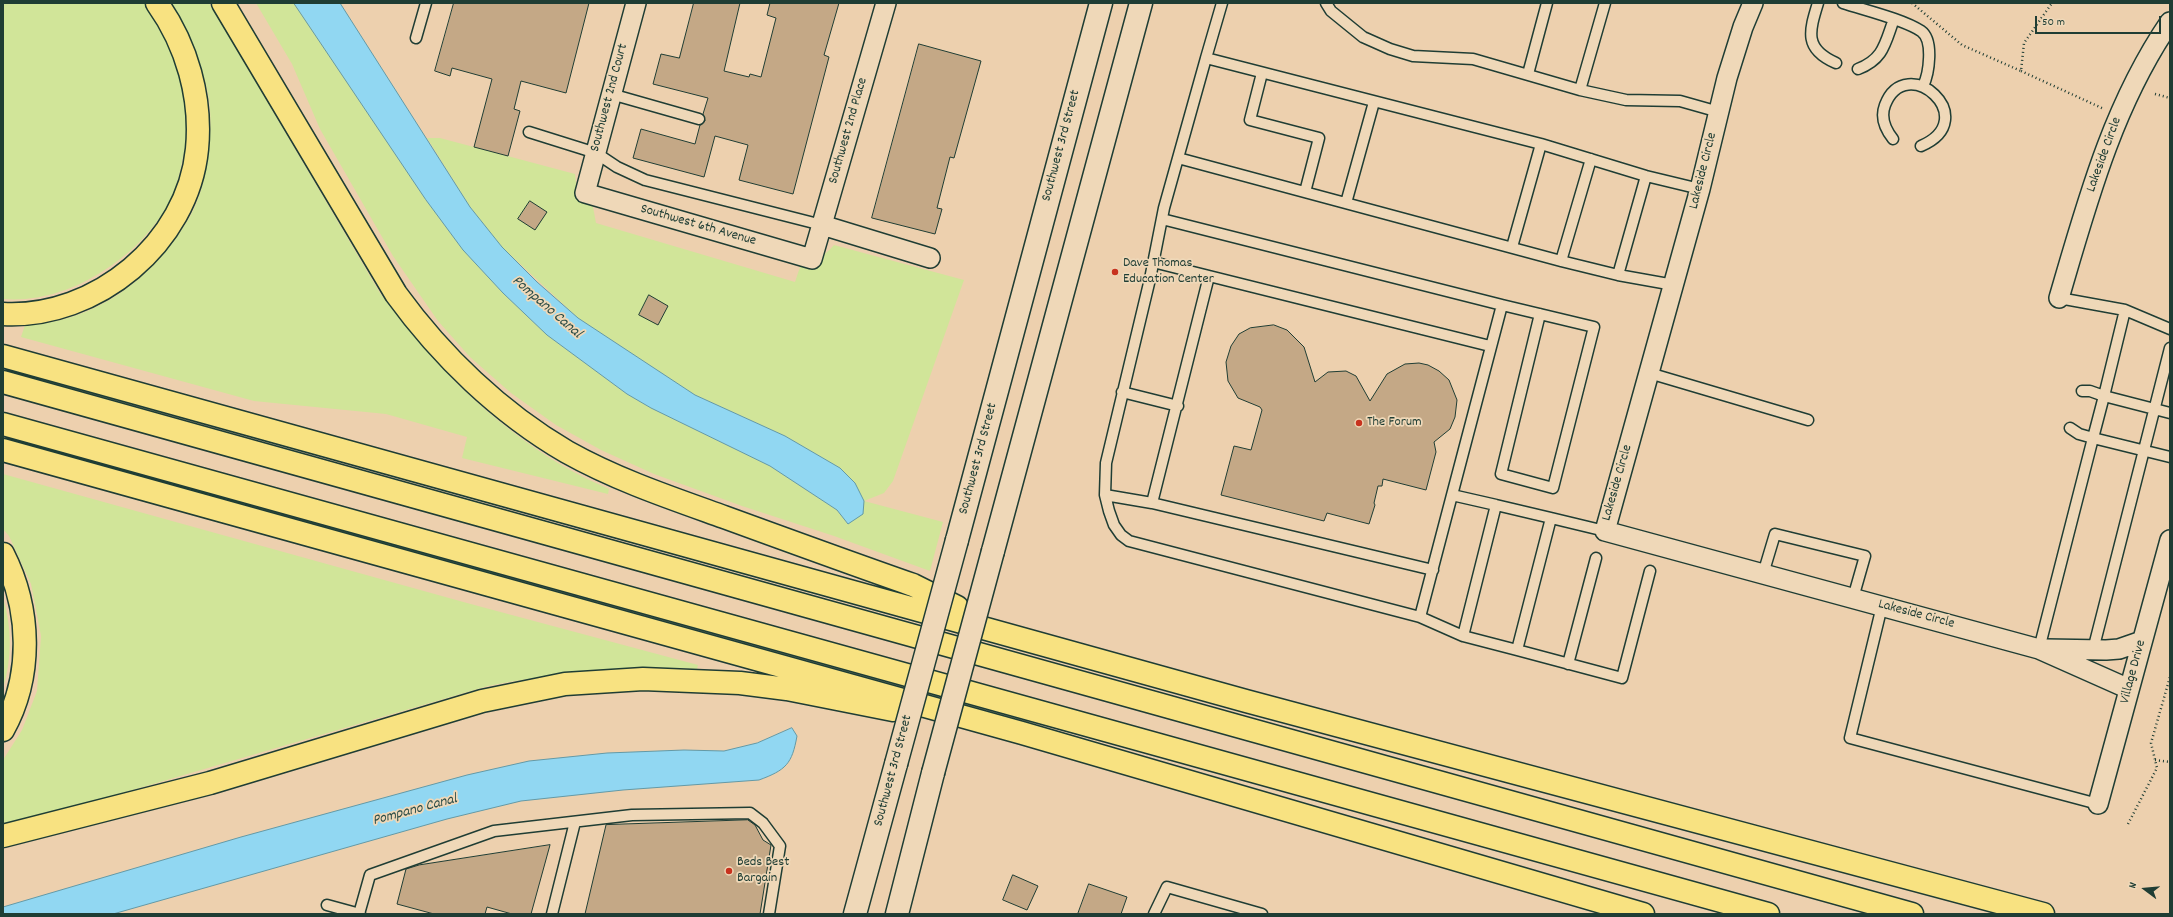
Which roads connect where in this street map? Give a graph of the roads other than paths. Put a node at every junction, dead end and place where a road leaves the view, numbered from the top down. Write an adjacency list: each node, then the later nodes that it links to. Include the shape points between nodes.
1 (157, 3): 54 (highway, via 185,57 197,104 197,150 179,208 151,249 112,284 61,307 34,313)
2 (223, 3): 91 (highway, via 396,294 429,337 513,414 566,451 624,480 913,585)
3 (426, 3): 17 (lane)
4 (636, 3): 25 (street, Southwest 2nd Court)
5 (886, 3): 42 (street, Southwest 2nd Place)
6 (1101, 3): 109 (street, Southwest 3rd Street, bridge)
7 (1141, 3): 110 (street, bridge)
8 (1222, 3): 18 (lane)
9 (1326, 3): 22 (lane, via 1331,11 1363,37 1390,49 1413,56 1473,59)
10 (1547, 3): 22 (lane)
11 (1605, 3): 24 (lane)
12 (1753, 3): 27 (street, Lakeside Circle, via 1743,27)
13 (1818, 3): 19 (lane, via 1810,30 1813,46 1825,58)
14 (1843, 3): 15 (lane)
15 (1894, 19): 20 (lane, via 1880,54 1871,64); 23 (lane, via 1922,31 1929,44 1927,78)
16 (2170, 22): 51 (street, Lakeside Circle, via 2120,113 2088,203)
17 (416, 38)
18 (1206, 58): 21 (lane); 34 (lane)
19 (1836, 63)
20 (1858, 69)
21 (1262, 73): 26 (lane); 38 (lane, via 1250,120 1319,138)
22 (1528, 74): 24 (lane)
23 (1923, 86): 30 (lane, via 1903,87 1887,100 1883,110 1883,121); 32 (lane, via 1939,98 1944,107 1945,117 1938,135)
24 (1580, 90): 27 (lane, via 1626,100 1680,101)
25 (611, 94): 28 (lane); 33 (street, Southwest 2nd Court)
26 (1374, 102): 31 (lane); 40 (lane)
27 (1719, 112): 37 (street, Lakeside Circle)
28 (698, 119)
29 (529, 132): 33 (lane)
30 (1893, 139)
31 (1541, 144): 35 (lane); 43 (lane)
32 (1921, 146)
33 (596, 153): 39 (street, Southwest 2nd Court); 42 (lane, via 617,167 645,180)
34 (1178, 158): 38 (lane); 41 (lane)
35 (1591, 159): 36 (lane); 46 (lane)
36 (1646, 176): 37 (lane); 48 (lane)
37 (1700, 189): 50 (street, Lakeside Circle)
38 (1305, 192): 40 (lane)
39 (585, 193): 45 (street, Southwest 6th Avenue)
40 (1346, 203): 43 (lane)
41 (1162, 219): 47 (lane); 52 (lane)
42 (822, 225): 44 (street); 45 (street, Southwest 2nd Place)
43 (1512, 247): 46 (lane)
44 (930, 258)
45 (812, 259)
46 (1561, 261): 48 (lane)
47 (1153, 262): 49 (lane); 63 (lane)
48 (1618, 275): 50 (lane)
49 (1210, 276): 57 (lane); 65 (lane)
50 (1674, 285): 60 (street, Lakeside Circle)
51 (2059, 298): 53 (lane)
52 (1502, 305): 55 (lane); 57 (lane)
53 (2126, 310): 56 (lane); 64 (lane)
54 (3, 314)
55 (1540, 314): 55 (lane, via 1594,327 1553,488 1501,474)
56 (2170, 329)
57 (1490, 346): 76 (lane)
58 (2170, 348): 66 (lane)
59 (3, 356): 91 (highway)
60 (1649, 373): 68 (lane); 80 (street, Lakeside Circle)
61 (3, 382): 115 (highway)
62 (2082, 391): 64 (lane)
63 (1122, 392): 65 (lane); 75 (lane, via 1106,463)
64 (2104, 396): 66 (lane); 71 (lane)
65 (1178, 406): 77 (lane)
66 (2156, 410): 67 (lane); 73 (lane)
67 (2170, 413)
68 (1808, 420)
69 (3, 424): 114 (highway)
70 (2070, 428): 71 (lane)
71 (2093, 438): 73 (lane); 93 (lane)
72 (3, 450): 99 (highway)
73 (2145, 450): 74 (lane); 95 (lane)
74 (2170, 457)
75 (1105, 495): 77 (lane); 89 (lane, via 1114,524 1121,535 1129,541)
76 (1452, 495): 78 (lane); 84 (lane)
77 (1152, 503): 84 (lane)
78 (1496, 505): 79 (lane); 90 (lane)
79 (1551, 518): 80 (lane); 94 (lane)
80 (1605, 531): 86 (street, Lakeside Circle)
81 (2170, 540): 92 (street, Village Drive)
82 (3, 554): 98 (highway, via 20,600 25,642 18,697)
83 (1596, 558): 96 (lane)
84 (1433, 570): 89 (lane)
85 (1650, 571): 96 (lane, via 1622,678)
86 (1763, 574): 87 (street, Lakeside Circle); 87 (lane, via 1775,534 1865,556)
87 (1853, 598): 88 (street, Lakeside Circle)
88 (1882, 606): 93 (street, Lakeside Circle); 101 (lane, via 1850,738)
89 (1420, 617): 90 (lane)
90 (1463, 636): 94 (lane)
91 (1029, 641): 116 (highway)
92 (2142, 641): 95 (street, Lakeside Circle, via 2119,649); 97 (street, Village Drive)
93 (2039, 649): 95 (street, Lakeside Circle); 97 (street, Lakeside Circle)
94 (1517, 650): 96 (lane)
95 (2093, 650)
96 (1568, 664)
97 (2129, 689): 101 (street, Village Drive)
98 (3, 730)
99 (1022, 733): 100 (highway, via 763,685 665,680 593,681 536,689 482,701); 113 (highway)
100 (210, 783): 103 (highway); 104 (highway, via 117,817)
101 (2098, 804)
102 (575, 822): 106 (lane, via 494,831 370,875); 107 (lane); 108 (lane, via 632,815 750,813 763,822 780,846)
103 (3, 836)
104 (3, 851)
105 (327, 905): 106 (lane)
106 (359, 914)
107 (552, 914)
108 (769, 914)
109 (855, 914)
110 (897, 914)
111 (1154, 914): 112 (lane, via 1167,887)
112 (1262, 914)
113 (1643, 914)
114 (1768, 914)
115 (1912, 914)
116 (2043, 914)

